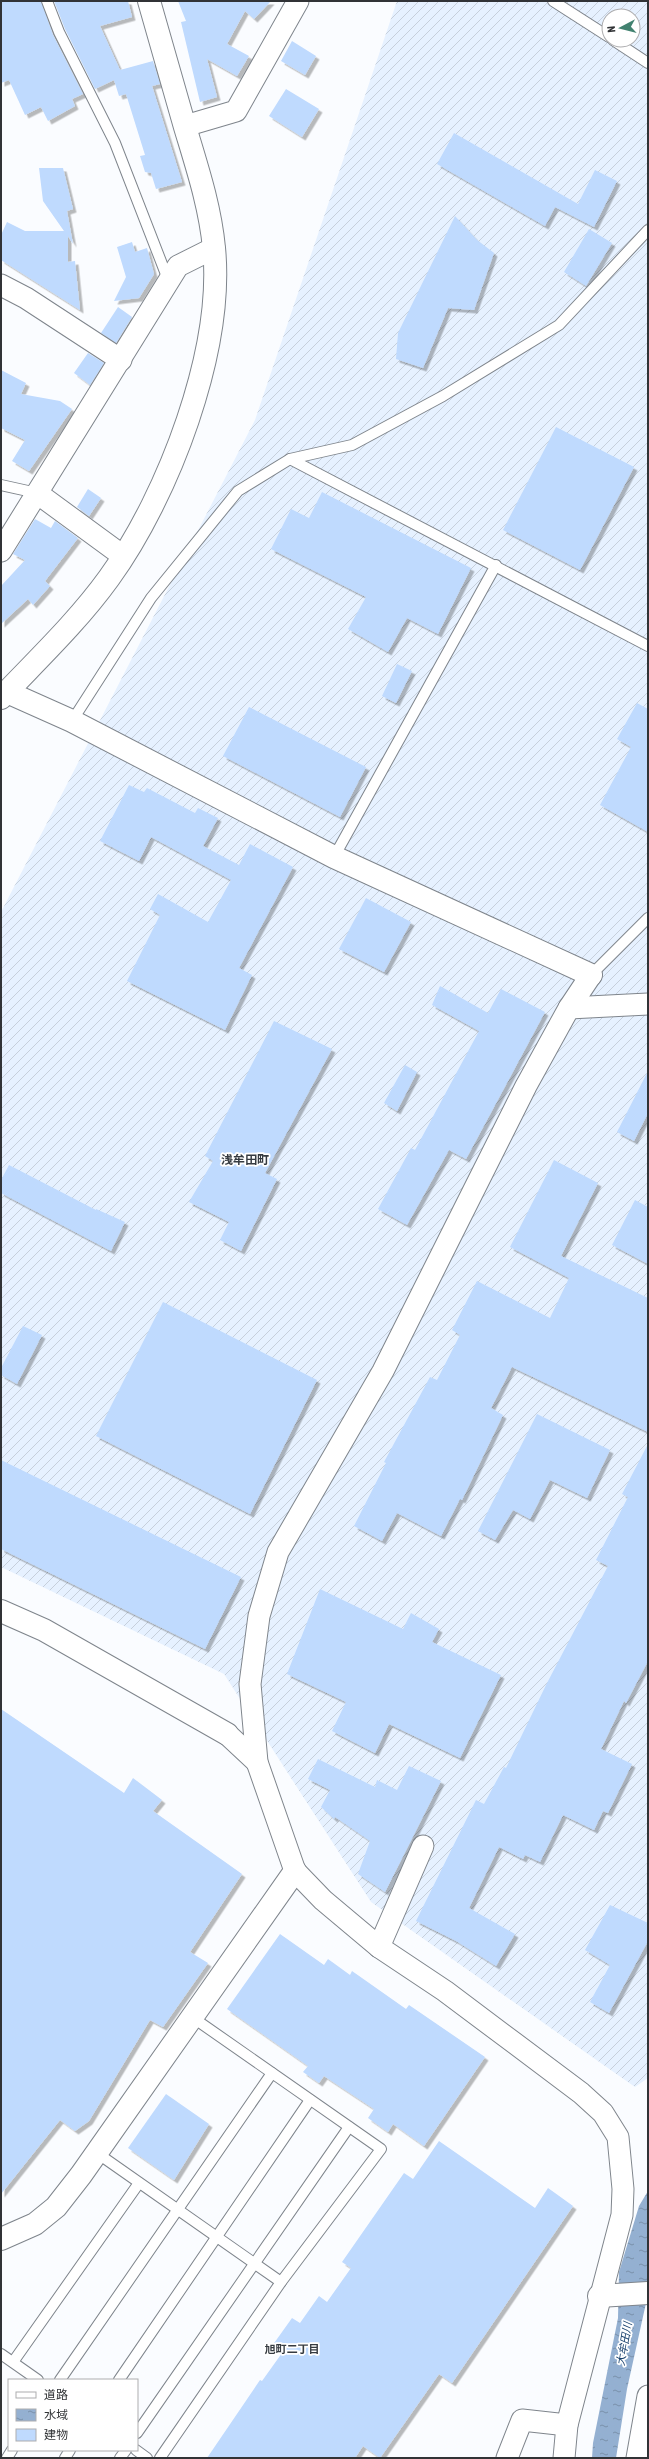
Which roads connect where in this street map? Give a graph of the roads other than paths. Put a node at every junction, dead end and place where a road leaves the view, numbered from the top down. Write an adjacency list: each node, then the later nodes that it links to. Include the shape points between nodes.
1 (47, 1): 11 (lane, via 59,32 115,143)
2 (149, 1): 8 (street)
3 (298, 1): 8 (street, via 236,111)
4 (553, 1): 5 (lane)
5 (601, 32)
6 (625, 48): 7 (lane)
7 (648, 63)
8 (185, 126): 10 (street, via 206,199)
9 (648, 230): 14 (lane, via 552,329 443,396 352,445)
10 (214, 248): 11 (street, via 178,266); 18 (street, via 215,285 208,344 192,403 174,456 142,525)
11 (169, 282): 13 (street)
12 (1, 285): 13 (street, via 26,298)
13 (121, 360): 16 (street)
14 (290, 459): 19 (lane); 22 (lane, via 238,491 233,497 151,598)
15 (1, 485): 16 (lane)
16 (37, 493): 17 (street); 18 (street)
17 (1, 551)
18 (123, 556): 21 (street, via 79,616)
19 (496, 565): 20 (lane); 23 (lane)
20 (648, 646)
21 (4, 695): 22 (street)
22 (72, 721): 23 (street)
23 (334, 857): 25 (street)
24 (648, 918): 25 (lane)
25 (592, 976): 27 (street)
26 (648, 1004): 27 (street)
27 (569, 1008): 30 (street, via 526,1086 383,1371 278,1552 259,1616 250,1684)
28 (1, 1611): 29 (street, via 44,1630)
29 (227, 1734): 30 (street)
30 (257, 1762): 32 (street)
31 (423, 1846): 33 (street)
32 (295, 1871): 33 (street, via 323,1900); 34 (street)
33 (379, 1947): 46 (street, via 445,1991 581,2093 603,2113 618,2137 623,2189 622,2215)
34 (192, 2017): 35 (lane); 38 (street)
35 (272, 2073): 36 (lane); 40 (lane)
36 (310, 2100): 37 (lane); 41 (lane)
37 (349, 2127): 43 (lane); 44 (lane, via 381,2149)
38 (97, 2153): 39 (lane); 42 (street, via 56,2207 35,2224)
39 (139, 2183): 40 (lane); 48 (lane)
40 (178, 2210): 41 (lane); 50 (lane)
41 (217, 2237): 43 (lane); 51 (lane)
42 (1, 2239)
43 (254, 2263): 44 (lane); 54 (lane)
44 (281, 2282): 57 (lane)
45 (648, 2293): 46 (street)
46 (604, 2295): 53 (street)
47 (1, 2354): 48 (lane)
48 (13, 2362): 49 (lane)
49 (37, 2379)
50 (61, 2379)
51 (119, 2379)
52 (648, 2396): 60 (street)
53 (567, 2425): 58 (street, via 522,2420); 59 (street)
54 (138, 2433)
55 (137, 2451): 56 (lane)
56 (147, 2458)
57 (160, 2458)
58 (507, 2458)
59 (564, 2458)
60 (637, 2458)

